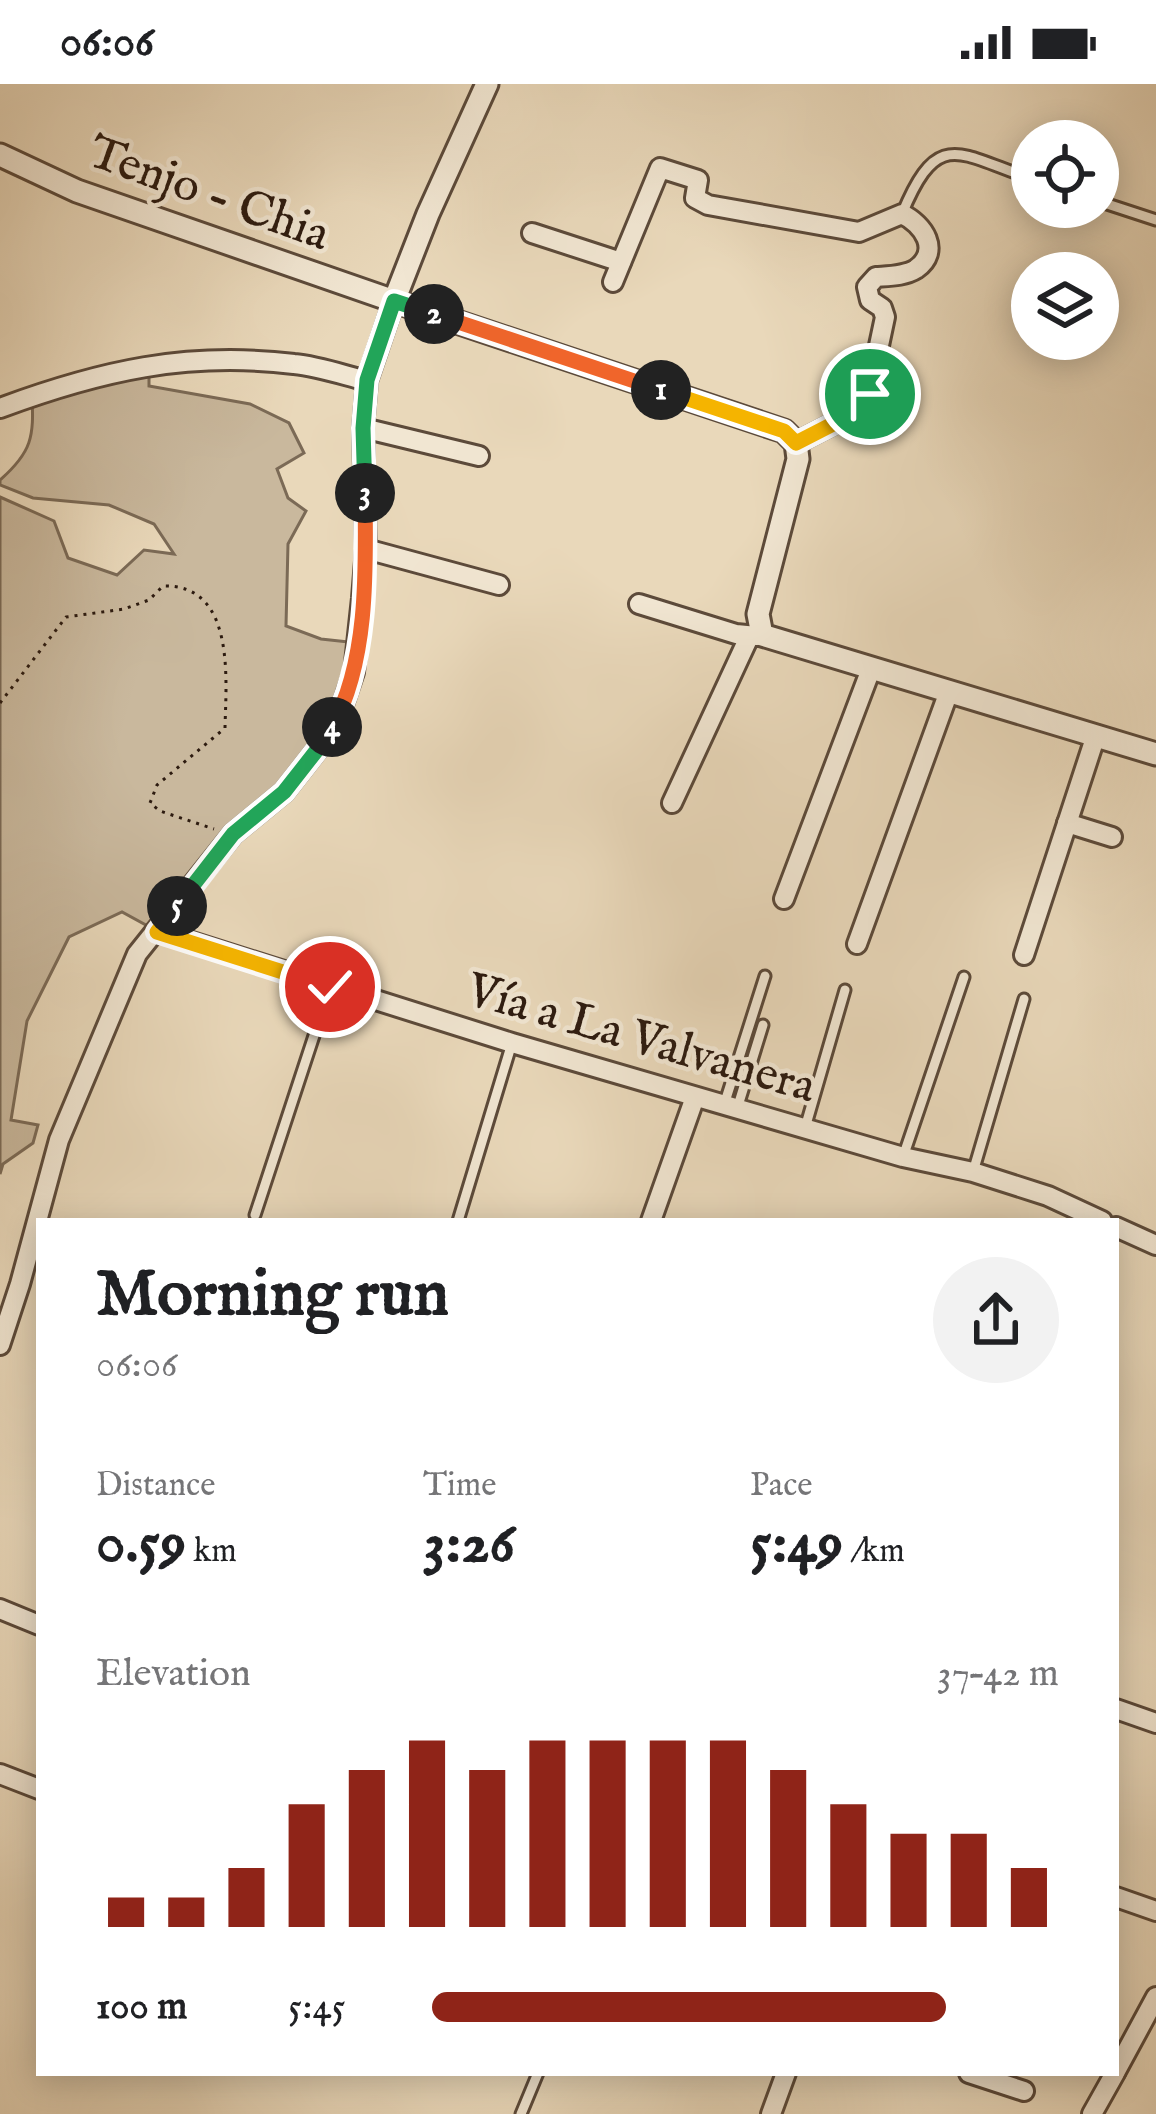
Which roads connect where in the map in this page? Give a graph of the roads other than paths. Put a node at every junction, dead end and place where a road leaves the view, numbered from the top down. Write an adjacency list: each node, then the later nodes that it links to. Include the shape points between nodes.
1 (488, 84): 10 (street)
2 (0, 155): 10 (street, Tenjo - Chia, via 77,190)
3 (1011, 171): 5 (lane, via 953,152 936,158)
4 (1119, 208): 6 (lane)
5 (902, 214): 8 (street, via 859,232 708,205 695,199 698,181 660,168); 14 (street, via 925,232 928,251 921,266 876,277 867,287 885,316 866,407)
6 (1156, 220)
7 (532, 233): 8 (street)
8 (621, 262): 9 (street)
9 (613, 282)
10 (394, 301): 11 (street); 14 (street, via 784,431)
11 (367, 380): 12 (street, via 296,364 198,360 105,374); 13 (street)
12 (0, 408)
13 (363, 428): 15 (street); 16 (street)
14 (796, 443): 19 (street)
15 (479, 455)
16 (366, 549): 17 (street); 28 (street, via 354,672 340,713 284,792 233,834)
17 (499, 585)
18 (639, 604): 19 (street)
19 (755, 636): 20 (street); 24 (street)
20 (871, 669): 21 (street); 27 (street)
21 (948, 694): 22 (street); 29 (street)
22 (1096, 735): 23 (street); 25 (street)
23 (1156, 754)
24 (672, 803)
25 (1067, 823): 26 (street); 30 (street)
26 (1112, 837)
27 (784, 899)
28 (157, 932): 33 (street, Vía a La Valvanera); 44 (street, via 137,954 59,1140)
29 (857, 944)
30 (1024, 956)
31 (765, 976): 39 (lane)
32 (964, 977): 41 (lane)
33 (330, 987): 37 (street, Vía a La Valvanera); 43 (lane)
34 (845, 990): 40 (lane)
35 (1024, 998): 42 (lane)
36 (763, 1025): 39 (lane)
37 (512, 1043): 38 (street, Vía a La Valvanera); 45 (lane)
38 (695, 1097): 39 (street, Vía a La Valvanera); 46 (street)
39 (730, 1107): 40 (street, Vía a La Valvanera)
40 (806, 1128): 41 (street, Vía a La Valvanera)
41 (903, 1157): 42 (street, Vía a La Valvanera)
42 (973, 1172): 47 (street, Vía a La Valvanera)
43 (255, 1215)
44 (38, 1218)
45 (459, 1218)
46 (652, 1218)
47 (1096, 1218)
48 (36, 1225): 51 (street)
49 (1119, 1228): 50 (street)
50 (1156, 1245)
51 (0, 1345)
52 (0, 1610): 53 (street)
53 (36, 1624)
54 (1119, 1710): 55 (street)
55 (1156, 1723)
56 (0, 1774): 57 (street)
57 (36, 1788)
58 (1119, 1898): 59 (street)
59 (1156, 1911)
60 (1156, 1997): 61 (street)
61 (1119, 2065)
62 (537, 2076): 67 (lane)
63 (785, 2076): 68 (street)
64 (978, 2076): 66 (street)
65 (1113, 2076): 69 (street)
66 (1024, 2091)
67 (521, 2114)
68 (771, 2114)
69 (1092, 2114)

